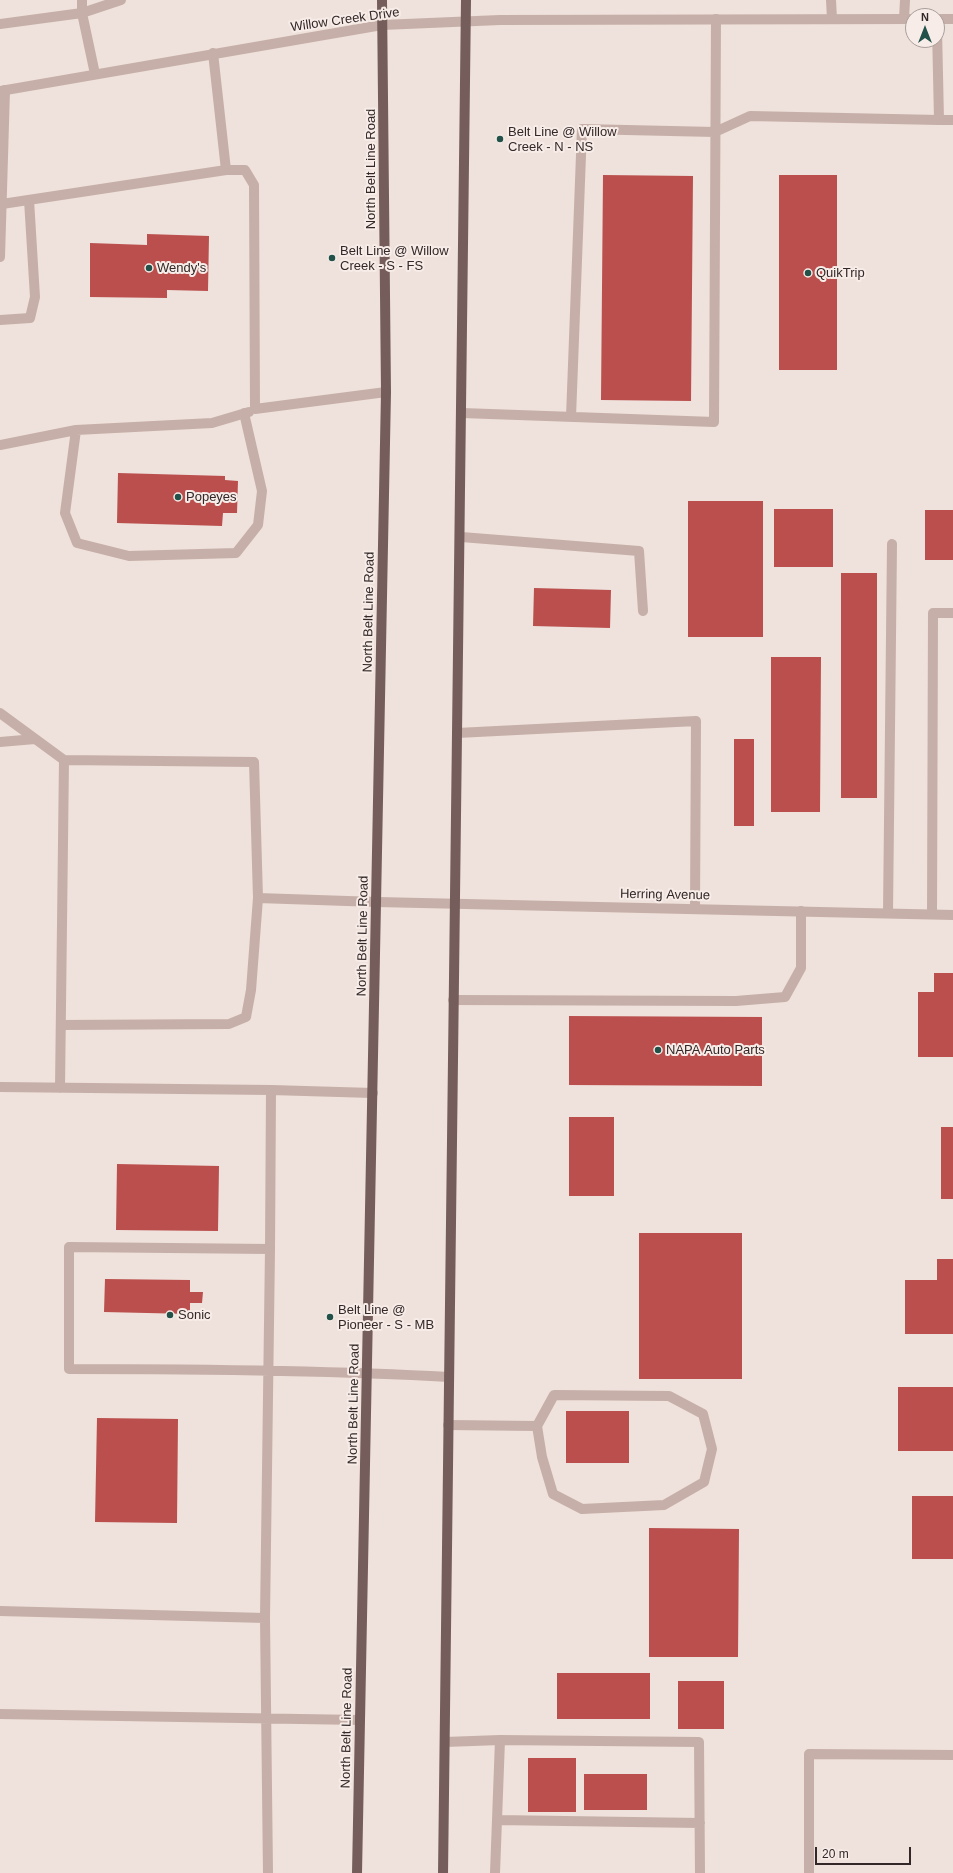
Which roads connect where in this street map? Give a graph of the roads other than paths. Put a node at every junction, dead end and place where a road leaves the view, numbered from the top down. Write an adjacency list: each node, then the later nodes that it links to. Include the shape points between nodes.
1 (82, 0): 6 (street)
2 (121, 0): 6 (street)
3 (382, 0): 12 (main road, North Belt Line Road)
4 (466, 0): 10 (main road)
5 (831, 0): 8 (street)
6 (82, 13): 11 (street); 15 (street)
7 (716, 19): 8 (street, Willow Creek Drive); 10 (street, Willow Creek Drive); 19 (street)
8 (832, 19): 9 (street, Willow Creek Drive)
9 (905, 19)
10 (466, 21): 12 (street, Willow Creek Drive); 28 (main road)
11 (0, 24)
12 (382, 25): 14 (street, Willow Creek Drive); 25 (main road, North Belt Line Road)
13 (937, 48): 17 (street)
14 (213, 53): 15 (street, Willow Creek Drive); 20 (street)
15 (95, 74): 16 (street, Willow Creek Drive)
16 (2, 91): 22 (street)
17 (939, 120): 18 (street); 19 (street, via 750,116)
18 (953, 120)
19 (715, 132): 29 (street, via 582,129); 29 (street, via 714,422)
20 (226, 170): 21 (street); 26 (street, via 244,170 254,185)
21 (29, 200): 22 (street); 24 (street, via 34,297 30,318)
22 (2, 204): 23 (street)
23 (0, 257)
24 (0, 320)
25 (386, 392): 26 (street); 42 (main road, North Belt Line Road)
26 (255, 409): 27 (street)
27 (244, 413): 30 (street, via 212,423); 30 (street, via 262,491 258,525 236,553 129,556 77,543 65,513)
28 (462, 413): 29 (street); 32 (main road)
29 (571, 417)
30 (76, 430): 31 (street)
31 (0, 445)
32 (461, 537): 34 (street, via 639,551); 37 (main road)
33 (892, 544): 46 (street)
34 (643, 611)
35 (953, 613): 47 (street, via 933,613)
36 (0, 713): 38 (street)
37 (457, 733): 43 (main road); 44 (street, via 696,721)
38 (35, 739): 39 (street); 40 (street)
39 (0, 742)
40 (64, 760): 41 (street, via 254,762); 50 (street)
41 (258, 898): 42 (street, Herring Avenue); 50 (street, via 251,990 246,1017 229,1024)
42 (377, 902): 43 (street, Herring Avenue); 54 (main road, North Belt Line Road)
43 (454, 904): 44 (street, Herring Avenue); 49 (main road)
44 (695, 909): 45 (street, Herring Avenue)
45 (801, 911): 46 (street, Herring Avenue); 49 (street, via 801,968 785,997 736,1001)
46 (888, 913): 47 (street, Herring Avenue)
47 (932, 914): 48 (street, Herring Avenue)
48 (953, 915)
49 (453, 1000): 58 (main road)
50 (61, 1025): 52 (street)
51 (0, 1087): 52 (street)
52 (60, 1088): 53 (street)
53 (271, 1090): 54 (street); 55 (street)
54 (373, 1093): 57 (main road, North Belt Line Road)
55 (270, 1249): 56 (street); 56 (street, via 69,1247 69,1368)
56 (268, 1371): 57 (street); 62 (street)
57 (368, 1373): 58 (street); 65 (main road, North Belt Line Road)
58 (449, 1377): 59 (main road)
59 (448, 1425): 60 (street); 67 (main road)
60 (536, 1426): 60 (street, via 553,1494 582,1509 664,1505 704,1482 712,1449 703,1414 669,1396 554,1395)
61 (0, 1610): 62 (street)
62 (265, 1618): 64 (street)
63 (0, 1714): 64 (street)
64 (267, 1718): 65 (street); 71 (street)
65 (360, 1720): 72 (main road, North Belt Line Road)
66 (500, 1740): 67 (street); 69 (street); 70 (street, via 699,1742)
67 (445, 1742): 73 (main road)
68 (953, 1755): 76 (street, via 809,1754)
69 (497, 1820): 70 (street); 74 (street)
70 (700, 1823): 75 (street)
71 (268, 1873)
72 (357, 1873)
73 (443, 1873)
74 (495, 1873)
75 (700, 1873)
76 (809, 1873)

